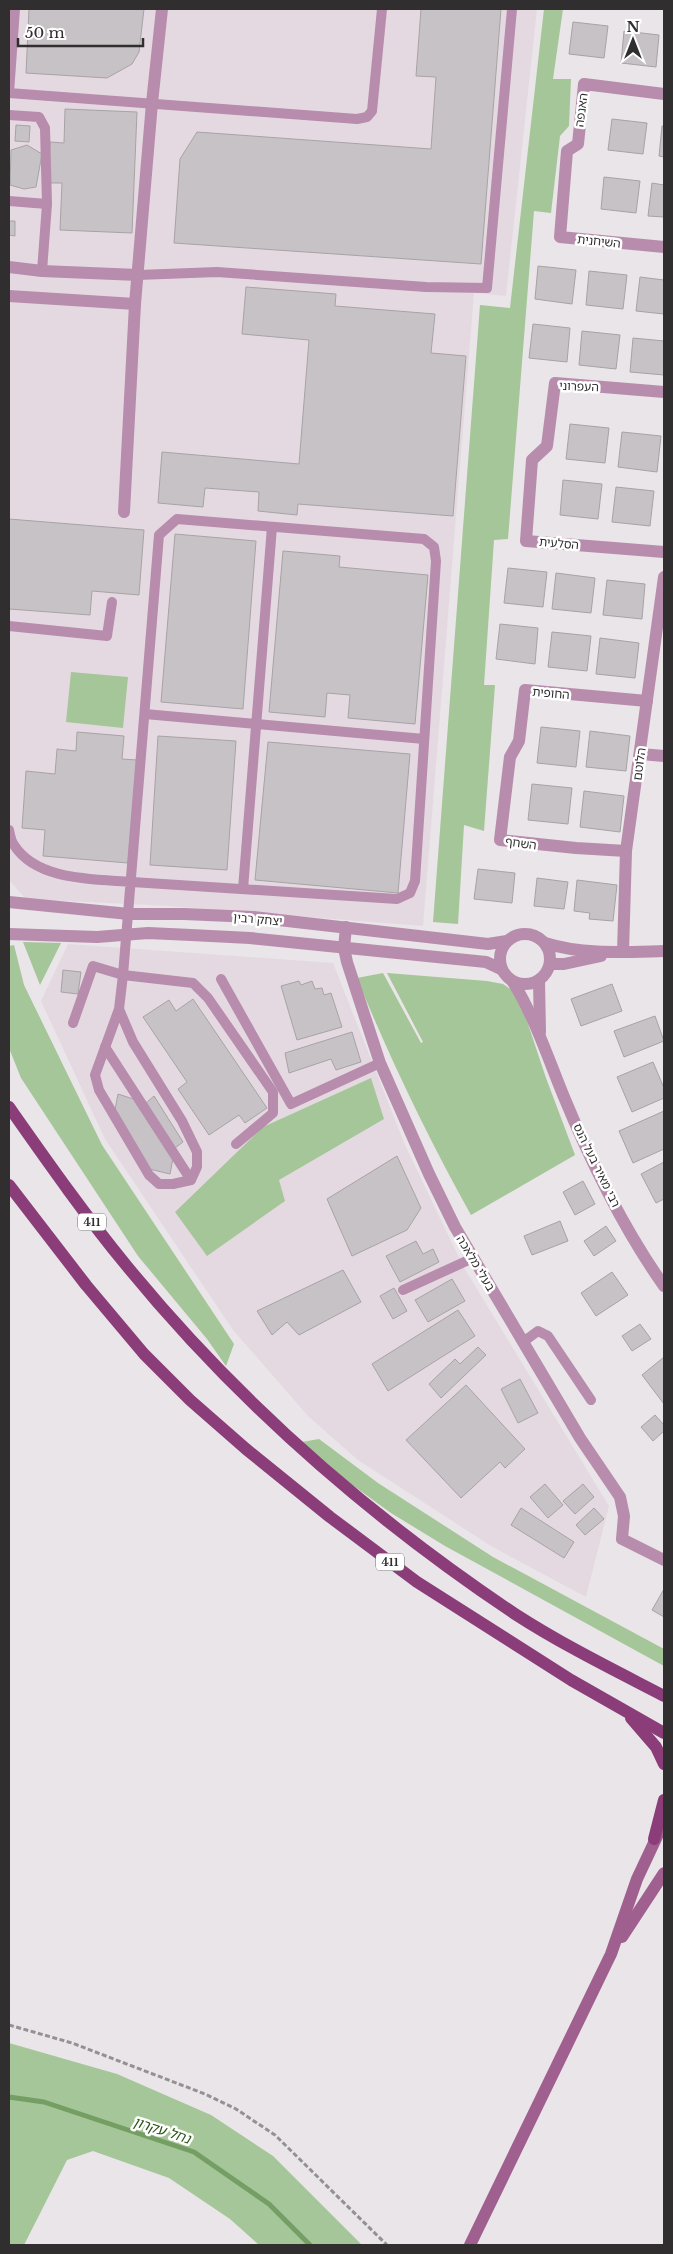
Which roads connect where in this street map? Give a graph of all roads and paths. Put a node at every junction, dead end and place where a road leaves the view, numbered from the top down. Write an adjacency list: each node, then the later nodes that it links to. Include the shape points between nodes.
1 (15, 9): 5 (lane)
2 (162, 9): 8 (street)
3 (382, 9): 8 (lane, via 372,111 367,117 357,119)
4 (512, 9): 16 (lane, via 487,288 426,287 217,272)
5 (9, 93): 7 (lane); 8 (lane)
6 (664, 94): 10 (street, האנפה, via 584,84 578,144)
7 (9, 98)
8 (152, 102): 16 (street)
9 (9, 115): 12 (lane, via 39,117 45,128)
10 (567, 152): 13 (street, השיחנית, via 560,237)
11 (9, 201): 12 (lane)
12 (47, 204): 15 (lane)
13 (664, 247)
14 (9, 267): 15 (street)
15 (42, 271): 16 (street)
16 (138, 275): 18 (street)
17 (9, 296): 18 (street)
18 (135, 304): 21 (street)
19 (664, 392): 20 (street, העפרוני, via 554,383)
20 (547, 446): 23 (street, הסלעית, via 532,460 526,541)
21 (124, 512)
22 (272, 527): 28 (lane, via 177,519 159,535); 29 (lane); 30 (lane, via 424,539 434,547 436,561)
23 (664, 552)
24 (664, 577): 27 (street, הלוטם)
25 (112, 602): 26 (lane, via 107,636)
26 (9, 626)
27 (647, 701): 31 (street, הלוטם); 33 (street, החופית, via 525,690 519,741)
28 (145, 714): 29 (lane); 36 (lane)
29 (256, 724): 30 (lane); 37 (lane)
30 (424, 740): 37 (lane, via 415,881 410,893 397,899)
31 (641, 754): 32 (street); 35 (street, הלוטם)
32 (664, 756)
33 (510, 757): 35 (street, השחף, via 500,840)
34 (9, 830): 36 (lane, via 14,845 30,861 63,876)
35 (626, 851): 47 (street, הלוטם)
36 (132, 882): 37 (lane); 39 (lane)
37 (243, 889)
38 (9, 902): 39 (street, יצחק רבין)
39 (129, 914): 40 (street, יצחק רבין, via 243,917); 42 (lane)
40 (346, 928): 43 (street, יצחק רבין, via 488,944); 45 (street, בעלי מלאכה)
41 (9, 934): 42 (street, יצחק רבין)
42 (126, 935): 45 (street, יצחק רבין, via 148,933 250,938); 50 (lane)
43 (507, 941): 44 (street, via 517,935 532,934); 49 (street, via 500,952)
44 (545, 943): 47 (street, via 566,950); 48 (street)
45 (344, 948): 49 (street, יצחק רבין, via 486,962); 58 (street, בעלי מלאכה)
46 (664, 951): 47 (street)
47 (620, 952): 48 (street)
48 (550, 964): 52 (street)
49 (501, 969): 53 (street)
50 (123, 975): 54 (lane); 55 (lane, via 93,966); 60 (lane, via 193,982 208,998 273,1092 273,1113)
51 (221, 979): 58 (lane, via 291,1104)
52 (539, 980): 53 (street, via 530,984); 56 (street, רבי מאיר בעל הנס)
53 (513, 982): 56 (street, רבי מאיר בעל הנס)
54 (119, 1009): 57 (lane); 61 (lane, via 133,1042 182,1121 197,1152 197,1168)
55 (73, 1023)
56 (540, 1037): 64 (street, רבי מאיר בעל הנס, via 604,1182)
57 (105, 1047): 61 (lane); 61 (lane, via 95,1075 99,1090 149,1175 159,1184)
58 (380, 1063): 63 (street, בעלי מלאכה, via 428,1174)
59 (9, 1107): 69 (main road, 411, via 73,1196 153,1297 219,1369 296,1444 383,1517 508,1609 566,1645)
60 (236, 1144)
61 (191, 1180)
62 (9, 1185): 70 (main road, 411, via 144,1354 246,1449 417,1582 571,1680)
63 (473, 1258): 65 (lane); 66 (street, בעלי מלאכה)
64 (664, 1286)
65 (403, 1290)
66 (523, 1342): 67 (lane, via 538,1331 548,1336); 68 (street, בעלי מלאכה, via 580,1438 620,1497 624,1516 622,1539)
67 (591, 1400)
68 (664, 1560)
69 (664, 1696)
70 (614, 1703): 71 (main road, 411); 72 (main road, via 656,1746)
71 (664, 1733)
72 (664, 1764)
73 (664, 1800): 75 (main road)
74 (664, 1822): 75 (main road)
75 (654, 1840): 77 (main road)
76 (664, 1873): 77 (main road)
77 (611, 1954): 80 (main road)
78 (9, 2025): 79 (path, via 72,2043 236,2109 275,2134)
79 (387, 2245)
80 (470, 2245)

